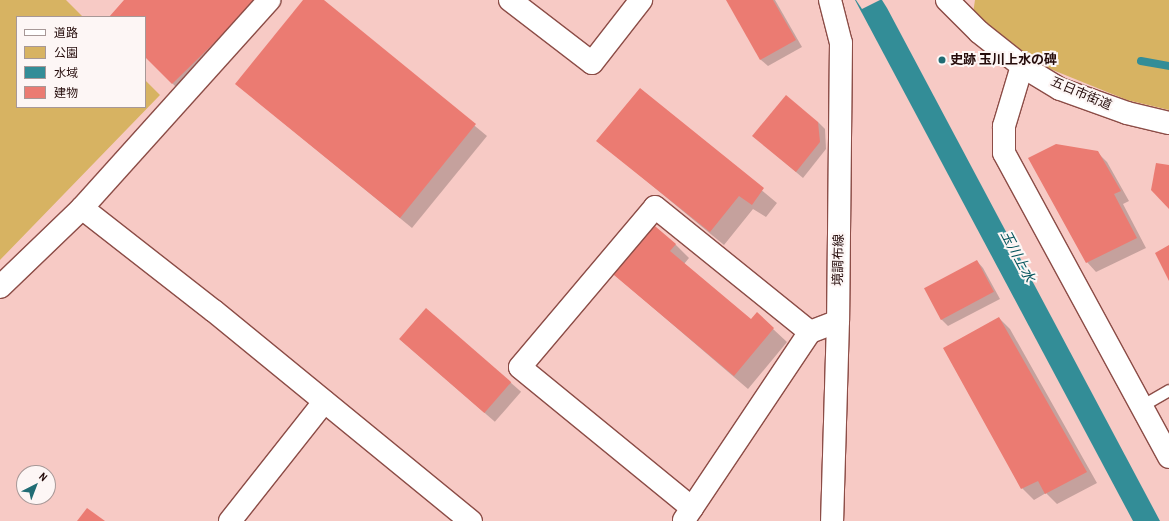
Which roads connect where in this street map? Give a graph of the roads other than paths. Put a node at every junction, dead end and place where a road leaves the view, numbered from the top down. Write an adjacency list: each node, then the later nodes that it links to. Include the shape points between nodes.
1 (268, 0): 8 (street)
2 (510, 0): 3 (street, via 592,63)
3 (641, 0)
4 (830, 0): 10 (street, 境調布線, via 841,43)
5 (954, 4): 6 (street, 五日市街道)
6 (1022, 66): 7 (street, 五日市街道, via 1060,89 1127,113); 14 (street, via 1004,126 1004,153)
7 (1169, 123)
8 (82, 208): 9 (street); 13 (street, via 214,311)
9 (0, 287)
10 (838, 321): 11 (street); 19 (street, 境調布線)
11 (810, 332): 16 (street); 16 (street, via 655,207 520,367)
12 (1169, 390): 14 (lane)
13 (324, 402): 17 (street); 18 (street)
14 (1141, 406): 15 (street)
15 (1169, 457)
16 (688, 515)
17 (230, 521)
18 (470, 521)
19 (832, 521)

